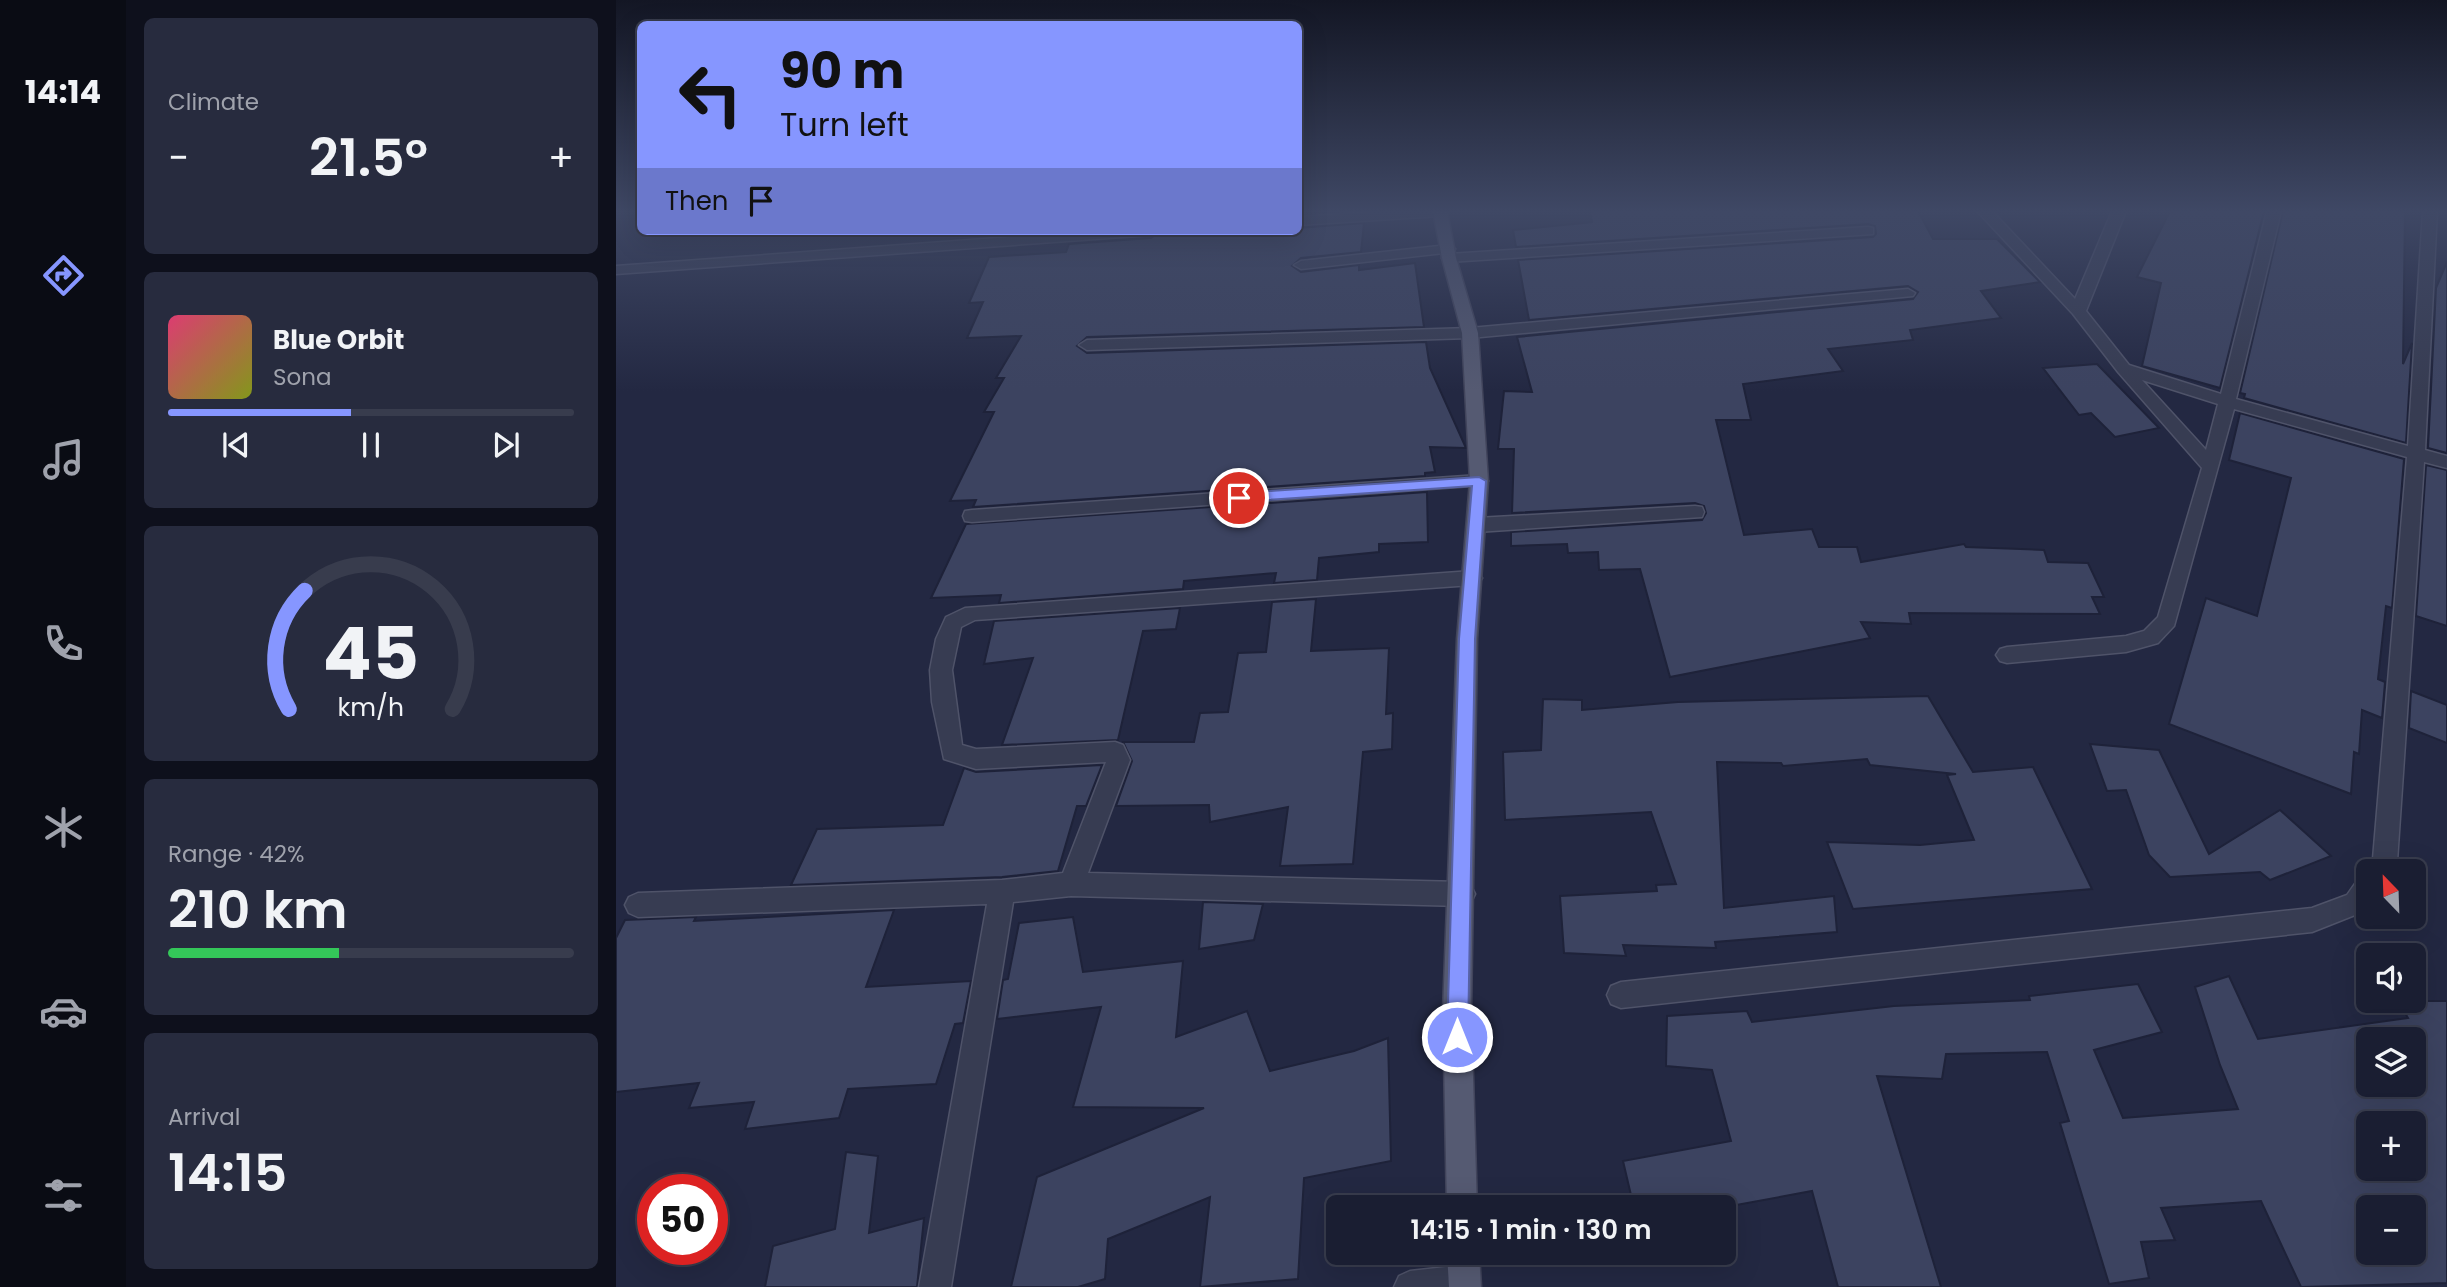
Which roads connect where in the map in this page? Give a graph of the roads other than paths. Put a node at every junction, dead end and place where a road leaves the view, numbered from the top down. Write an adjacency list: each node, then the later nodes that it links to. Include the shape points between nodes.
1 (1453, 271): 8 (main road)
2 (2040, 271): 7 (street)
3 (2094, 271): 7 (street)
4 (2260, 271): 11 (street)
5 (2427, 271): 12 (street)
6 (1908, 293): 8 (street)
7 (2078, 311): 10 (street)
8 (1470, 333): 9 (street); 15 (main road)
9 (1087, 345)
10 (2124, 369): 11 (street); 14 (street)
11 (2228, 402): 12 (street); 14 (street)
12 (2416, 454): 13 (street); 21 (street)
13 (2447, 462)
14 (2211, 467): 20 (street, via 2167,621 2151,637 2126,644)
15 (1479, 481): 17 (street); 18 (main road)
16 (1695, 512): 18 (street)
17 (972, 516)
18 (1477, 525): 19 (main road)
19 (1472, 578): 22 (street, via 972,613 953,622 939,671 953,752 976,759 1115,752 1118,760); 24 (main road)
20 (2007, 655)
21 (2385, 859)
22 (1071, 884): 23 (street); 24 (street)
23 (1002, 892): 26 (street); 30 (street)
24 (1462, 894): 28 (main road, via 1457,1011)
25 (2356, 903): 27 (street, via 2312,920)
26 (638, 905)
27 (1621, 995)
28 (1462, 1195)
29 (1464, 1274): 31 (street)
30 (935, 1287)
31 (1410, 1287)

